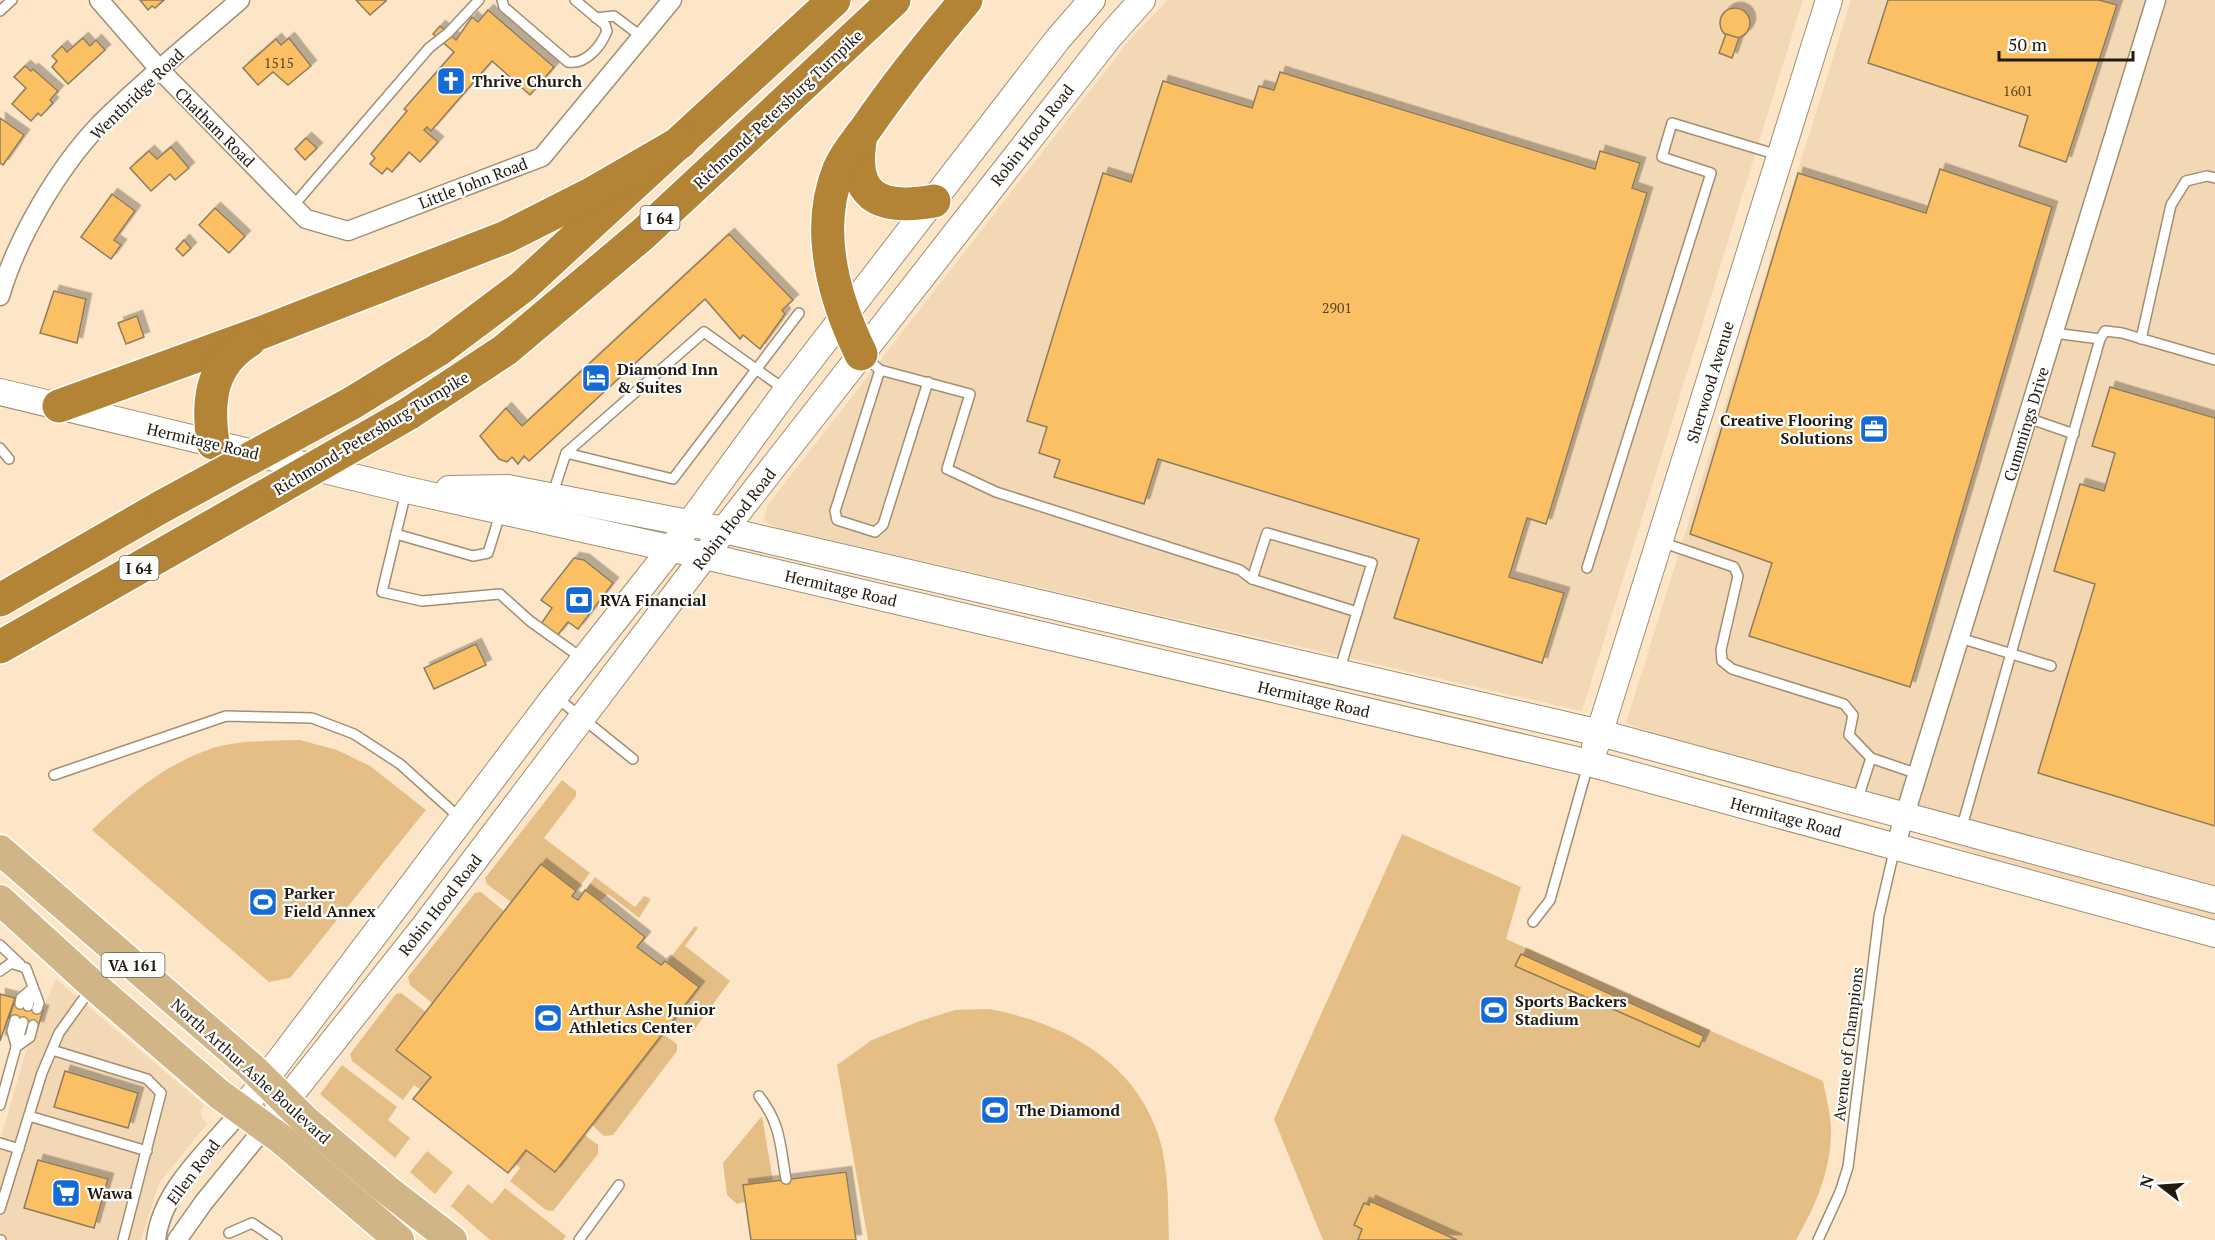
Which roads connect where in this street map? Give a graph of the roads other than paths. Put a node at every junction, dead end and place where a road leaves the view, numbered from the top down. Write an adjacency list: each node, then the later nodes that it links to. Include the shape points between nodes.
1 (12, 0): 15 (lane)
2 (99, 0): 18 (street, Chatham Road)
3 (240, 0): 18 (street, Wentbridge Road)
4 (479, 0): 24 (lane, via 429,48)
5 (502, 0): 16 (lane, via 504,8 568,62 585,60 604,37 605,25)
6 (575, 0): 16 (lane)
7 (672, 0): 17 (street, Little John Road)
8 (834, 0): 20 (highway, I 64)
9 (894, 0): 60 (highway, Richmond-Petersburg Turnpike / I 64, bridge, via 643,234 505,350 408,414)
10 (966, 0): 19 (highway, via 898,81)
11 (1092, 0): 23 (street, Robin Hood Road)
12 (1142, 0): 34 (street, Robin Hood Road, via 1110,36)
13 (1829, 0): 21 (street, Sherwood Avenue)
14 (2156, 0): 30 (street, Cummings Drive)
15 (0, 12)
16 (596, 18): 17 (lane, via 614,16)
17 (642, 37): 25 (street, Little John Road, via 542,157)
18 (160, 70): 24 (street, Chatham Road); 26 (street, Wentbridge Road, via 99,126 43,199 7,271)
19 (861, 135): 23 (highway, via 858,165 862,183 869,191 891,203); 28 (highway, via 838,171 829,228 832,274)
20 (681, 142): 29 (highway, via 506,237); 57 (highway, I 64, bridge, via 522,287 438,350 352,403)
21 (1780, 156): 52 (street, Sherwood Avenue); 55 (lane, via 1672,123 1662,157 1711,173)
22 (2215, 178): 32 (lane, via 2186,181 2171,205)
23 (934, 201): 28 (street, Robin Hood Road)
24 (293, 206): 25 (street, Chatham Road, via 306,219)
25 (348, 231)
26 (0, 296)
27 (799, 313): 35 (lane)
28 (844, 319): 34 (highway); 37 (street, Robin Hood Road)
29 (263, 332): 39 (highway); 42 (highway, via 237,348 217,379 208,413)
30 (2054, 333): 31 (lane); 40 (street, Cummings Drive)
31 (2100, 339): 32 (lane, via 2105,332); 41 (lane)
32 (2141, 339): 33 (lane)
33 (2215, 360)
34 (871, 362): 36 (lane); 36 (lane, via 835,511 837,520 874,532 883,525); 50 (street, Robin Hood Road)
35 (756, 369): 37 (lane); 44 (lane, via 704,332); 44 (lane, via 673,479)
36 (928, 382): 56 (lane, via 970,394 947,469 996,492 1240,570)
37 (786, 391): 49 (street, Robin Hood Road)
38 (0, 392): 39 (street, Hermitage Road)
39 (59, 406): 42 (street, Hermitage Road)
40 (2028, 418): 41 (lane); 59 (street, Cummings Drive)
41 (2074, 434): 61 (lane)
42 (213, 443): 46 (street, Hermitage Road)
43 (0, 448): 45 (lane)
44 (566, 453): 47 (lane)
45 (9, 459)
46 (407, 490): 47 (street, Hermitage Road, via 508,488); 48 (street, Hermitage Road); 51 (lane)
47 (552, 497): 49 (street, Hermitage Road)
48 (501, 511): 51 (lane, via 488,553 473,556); 53 (street, Hermitage Road)
49 (690, 524): 50 (street, Hermitage Road); 53 (street, Robin Hood Road)
50 (724, 530): 54 (street, Robin Hood Road); 64 (street, Hermitage Road)
51 (396, 534): 62 (lane, via 382,592 422,601 500,594)
52 (1660, 542): 67 (street, Sherwood Avenue); 68 (lane, via 1734,567 1738,576 1721,650 1722,662 1732,669 1844,704 1852,715 1849,735)
53 (671, 549): 54 (street, Hermitage Road); 62 (street, Robin Hood Road)
54 (705, 556): 66 (street, Robin Hood Road); 70 (street, Hermitage Road)
55 (1587, 568)
56 (1252, 579): 58 (lane); 58 (lane, via 1267,533 1372,563)
57 (0, 600)
58 (1357, 612): 64 (lane)
59 (1960, 638): 61 (lane); 71 (street, Cummings Drive)
60 (0, 647)
61 (2010, 653): 63 (lane); 76 (lane)
62 (584, 659): 65 (street, Robin Hood Road)
63 (2051, 666)
64 (1339, 672): 67 (street, Hermitage Road)
65 (555, 696): 66 (lane); 75 (street, Robin Hood Road)
66 (583, 719): 69 (lane); 83 (street, Robin Hood Road)
67 (1600, 733): 70 (street, Sherwood Avenue); 73 (street, Hermitage Road)
68 (1871, 758): 71 (lane); 73 (lane)
69 (633, 759)
70 (1589, 763): 77 (street, Hermitage Road); 82 (lane, via 1550,900)
71 (1918, 774): 74 (street, Cummings Drive)
72 (54, 775): 75 (lane, via 226,716 312,718 354,734 400,765)
73 (1856, 804): 74 (street, Hermitage Road)
74 (1905, 818): 76 (street, Hermitage Road); 77 (street, Cummings Drive)
75 (461, 819): 83 (street, via 469,838 464,854 432,898); 93 (street, Robin Hood Road)
76 (1961, 833): 81 (street, Hermitage Road)
77 (1895, 847): 84 (street, Hermitage Road); 113 (lane, Avenue of Champions, via 1879,916 1848,1167)
78 (0, 850): 85 (main road, North Arthur Ashe Boulevard / VA 161)
79 (0, 866): 85 (main road, via 46,904)
80 (0, 900): 89 (main road, North Arthur Ashe Boulevard / VA 161)
81 (2215, 900)
82 (1533, 922)
83 (423, 928): 95 (street, Robin Hood Road)
84 (2215, 934)
85 (101, 938): 93 (main road, North Arthur Ashe Boulevard / VA 161)
86 (0, 945): 87 (lane)
87 (20, 964): 88 (lane, via 11,963); 90 (lane, via 30,972)
88 (0, 971)
89 (93, 985): 92 (lane); 98 (main road, North Arthur Ashe Boulevard / VA 161)
90 (33, 988): 90 (lane, via 21,998 28,1006 39,1003)
91 (24, 1022): 96 (lane)
92 (52, 1050): 97 (lane); 101 (lane, via 133,1073 147,1079 161,1093)
93 (264, 1081): 95 (main road, North Arthur Ashe Boulevard / VA 161); 98 (street, Robin Hood Road)
94 (759, 1096): 102 (lane, via 775,1120)
95 (285, 1102): 98 (street, Robin Hood Road); 111 (main road, North Arthur Ashe Boulevard / VA 161, via 386,1190)
96 (0, 1105)
97 (29, 1116): 100 (lane); 101 (lane)
98 (254, 1119): 107 (street, Ellen Road, via 175,1190); 108 (street, Ellen Road); 110 (main road, North Arthur Ashe Boulevard / VA 161)
99 (0, 1143): 100 (lane)
100 (19, 1149): 104 (lane)
101 (147, 1151): 106 (lane)
102 (786, 1179)
103 (619, 1185): 112 (lane)
104 (0, 1209)
105 (229, 1233): 109 (lane, via 252,1223)
106 (123, 1240)
107 (156, 1240)
108 (177, 1240)
109 (277, 1240)
110 (399, 1240)
111 (452, 1240)
112 (579, 1240)
113 (1818, 1240)

